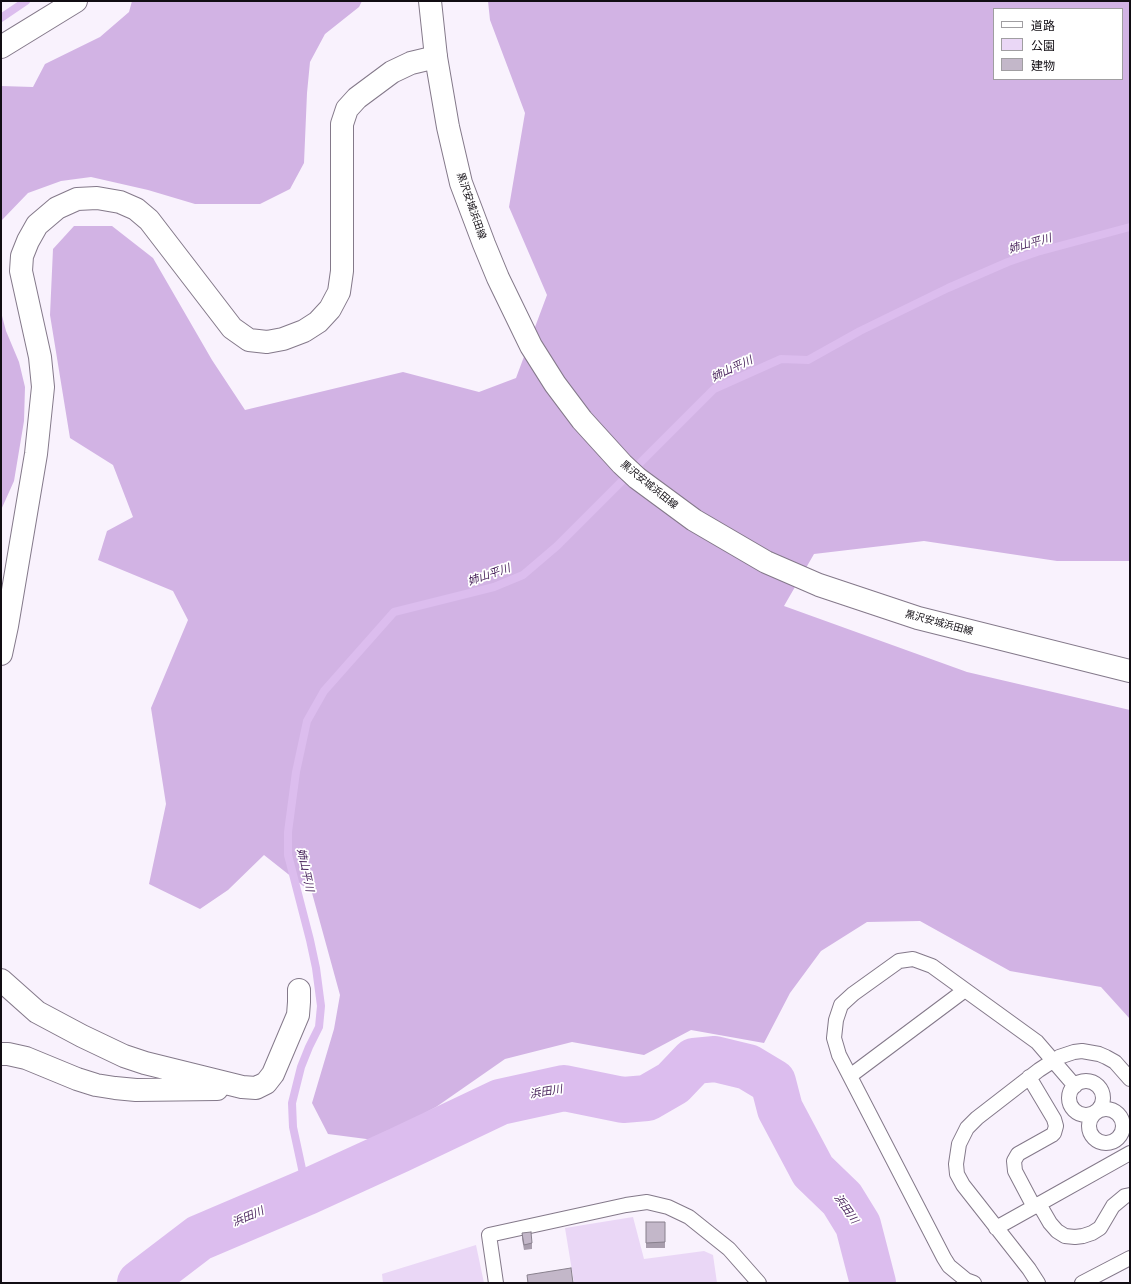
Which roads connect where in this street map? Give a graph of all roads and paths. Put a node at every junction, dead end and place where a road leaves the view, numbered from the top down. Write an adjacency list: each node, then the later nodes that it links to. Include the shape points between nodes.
1 (76, 1): 3 (street)
2 (430, 1): 4 (street, 黒沢安城浜田線)
3 (1, 47)
4 (436, 57): 5 (street, via 411,63 392,72 357,98 347,109 342,124 342,271 339,292 330,309 318,322 304,331 267,342 249,340 232,328 149,220 136,209 120,202 97,198 77,199 57,208 37,225 22,256 21,271 40,357 43,387 36,454); 6 (street, 黒沢安城浜田線, via 461,183 498,278 531,346 555,384 582,420 637,478 694,520 766,562 819,585 918,618)
5 (1, 654)
6 (1130, 671)
7 (1, 980): 16 (street, via 37,1012 124,1056)
8 (299, 990): 16 (street, via 298,1015 273,1074 266,1083 256,1088)
9 (965, 990): 11 (lane, via 1036,1042); 12 (lane); 12 (lane, via 932,966 913,959 899,961 853,994 841,1006 834,1038)
10 (1, 1054): 16 (street, via 26,1058 77,1079 115,1088 136,1090)
11 (1053, 1060): 13 (lane); 14 (lane, via 1074,1052 1098,1054 1115,1062); 15 (lane)
12 (850, 1076): 26 (lane, via 944,1258 949,1266 966,1280)
13 (1029, 1077): 21 (lane, via 1056,1126 1052,1135 1018,1154 1014,1161 1015,1171); 22 (lane, via 977,1118 967,1128 959,1144 957,1174 966,1190)
14 (1130, 1079)
15 (1075, 1086): 17 (lane, via 1070,1092 1069,1099 1074,1109 1085,1115); 17 (lane, via 1088,1081 1098,1086 1103,1100)
16 (242, 1087)
17 (1096, 1112): 18 (lane, via 1109,1109); 18 (lane, via 1090,1119 1089,1130 1094,1139 1102,1142 1114,1141 1119,1136)
18 (1125, 1115)
19 (1130, 1153): 21 (lane)
20 (1130, 1195): 21 (lane, via 1113,1206 1100,1228 1092,1233 1074,1237 1065,1236 1057,1231)
21 (1037, 1205): 22 (lane)
22 (996, 1228): 27 (lane)
23 (1129, 1262): 28 (lane)
24 (496, 1283): 25 (lane, via 489,1235 647,1202 668,1207 689,1217 729,1249)
25 (759, 1283)
26 (974, 1283)
27 (1038, 1283)
28 (1082, 1283)

